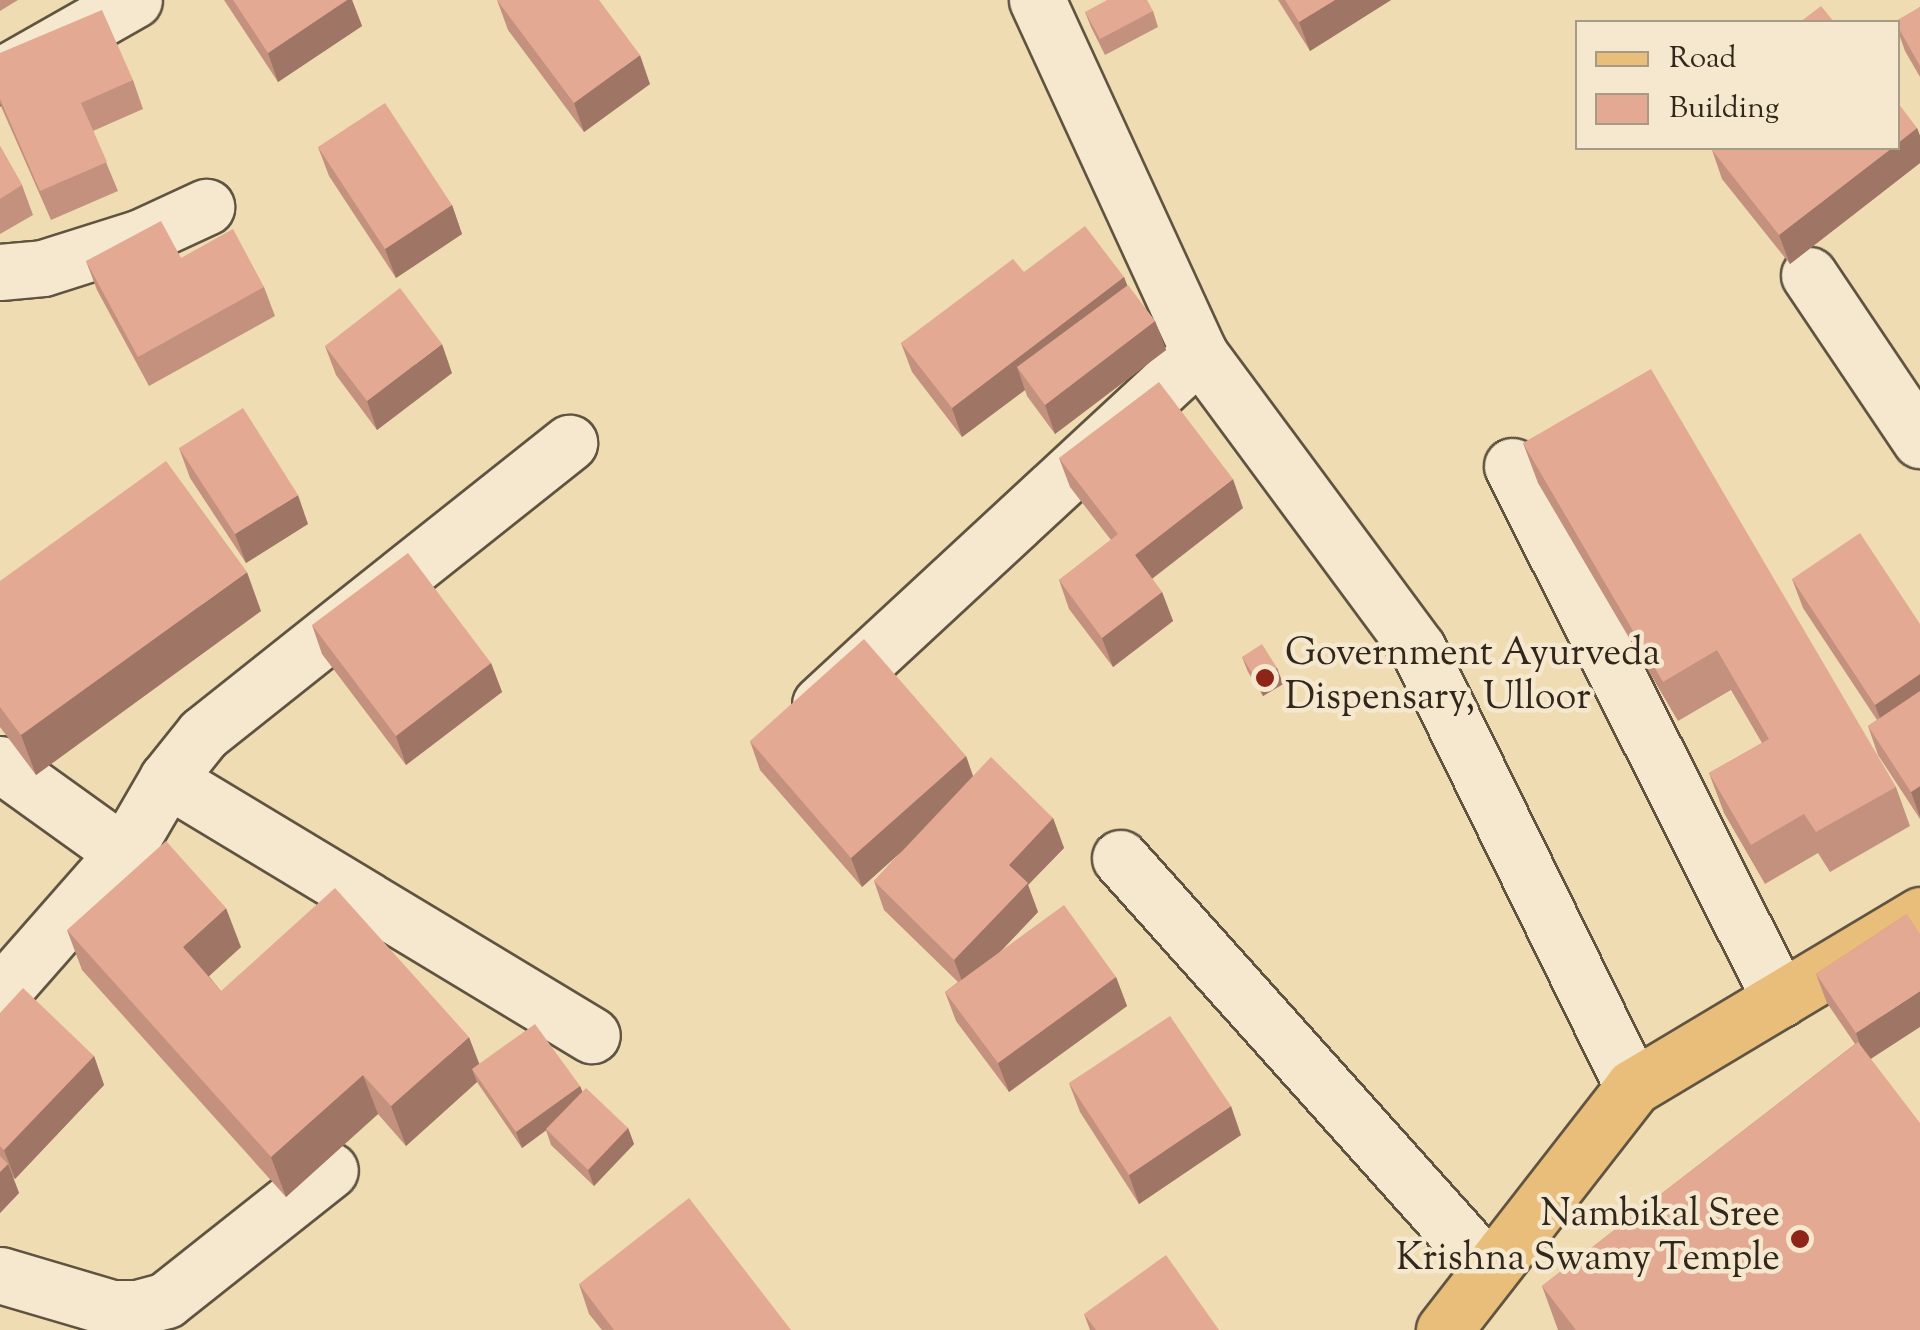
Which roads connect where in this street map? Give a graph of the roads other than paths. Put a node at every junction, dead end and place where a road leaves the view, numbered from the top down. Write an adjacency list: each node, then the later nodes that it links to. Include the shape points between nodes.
1 (134, 0): 3 (street)
2 (1037, 0): 7 (street)
3 (0, 76)
4 (206, 208): 5 (street, via 43,268)
5 (0, 272)
6 (1809, 274): 8 (street)
7 (1199, 353): 11 (street); 20 (street, via 1418,650)
8 (1920, 440)
9 (569, 444): 13 (street, via 253,692 204,734)
10 (1512, 466): 18 (street)
11 (791, 730)
12 (0, 764): 14 (street)
13 (167, 779): 14 (street); 19 (street)
14 (124, 853): 17 (street)
15 (1120, 858): 22 (street)
16 (1920, 916): 18 (main road)
17 (0, 994)
18 (1780, 999): 20 (main road)
19 (592, 1035)
20 (1633, 1086): 22 (main road)
21 (330, 1170): 23 (street, via 166,1300 112,1308)
22 (1490, 1271): 24 (main road)
23 (0, 1275)
24 (1444, 1330)

